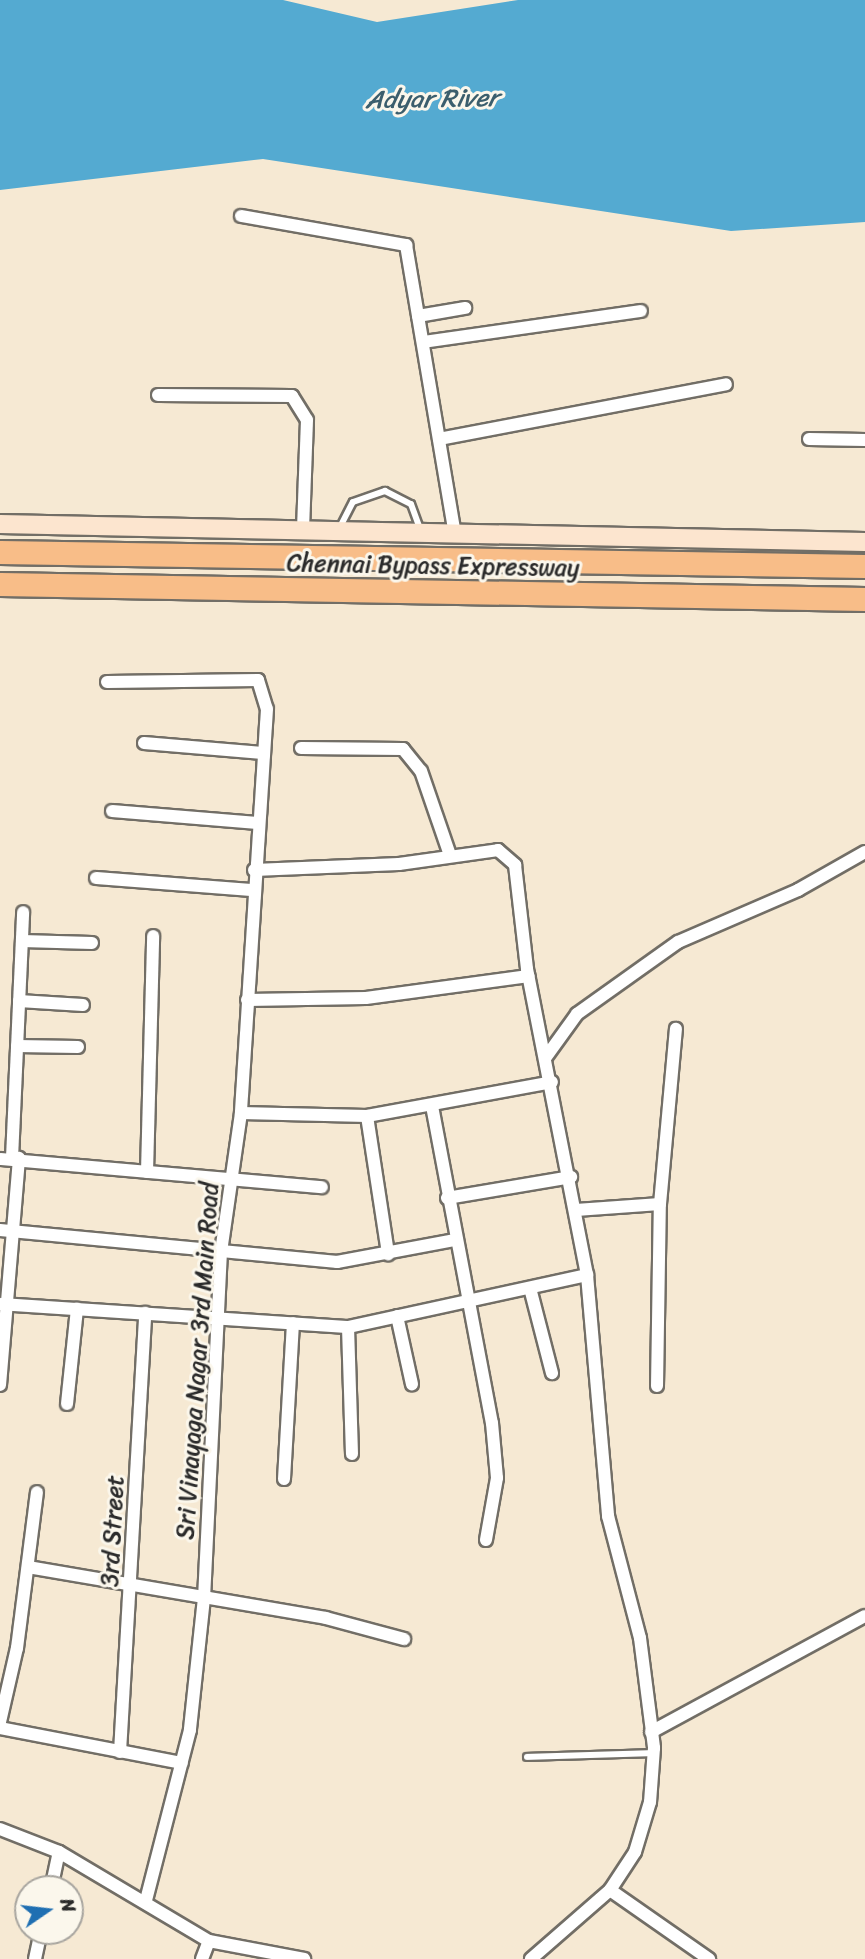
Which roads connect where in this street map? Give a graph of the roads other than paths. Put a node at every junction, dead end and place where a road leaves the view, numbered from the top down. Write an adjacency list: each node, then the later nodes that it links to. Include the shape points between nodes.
1 (240, 216): 4 (street, via 406,245)
2 (464, 308): 4 (street)
3 (641, 311): 5 (street)
4 (418, 316): 5 (street)
5 (423, 342): 8 (street)
6 (726, 384): 8 (street)
7 (158, 394): 12 (street, via 292,396 307,420)
8 (439, 439): 15 (street)
9 (809, 439): 10 (street)
10 (865, 440)
11 (0, 524): 12 (street)
12 (303, 531): 13 (street)
13 (338, 532): 14 (street); 14 (lane, via 353,502 386,491 411,504)
14 (421, 534): 15 (street)
15 (455, 535): 16 (street)
16 (865, 542)
17 (0, 552): 18 (highway, Chennai Bypass Expressway)
18 (865, 566)
19 (0, 584): 20 (highway, Chennai Bypass Expressway)
20 (865, 599)
21 (107, 682): 24 (street, Sri Vinayaga Nagar 3rd Main Road, via 258,680 267,693)
22 (145, 743): 24 (street)
23 (301, 748): 28 (street, via 403,749 421,771)
24 (264, 753): 26 (street, Sri Vinayaga Nagar 3rd Main Road)
25 (112, 811): 26 (street)
26 (258, 822): 29 (street, Sri Vinayaga Nagar 3rd Main Road)
27 (865, 852): 43 (street, via 798,890 678,942 577,1014)
28 (450, 855): 29 (street); 36 (street, via 498,850 515,865)
29 (254, 870): 31 (street, Sri Vinayaga Nagar 3rd Main Road)
30 (96, 878): 31 (street)
31 (252, 890): 38 (street, Sri Vinayaga Nagar 3rd Main Road)
32 (23, 912): 34 (street)
33 (153, 936): 49 (street)
34 (22, 941): 35 (street); 37 (street)
35 (92, 943)
36 (529, 976): 38 (street, via 366,998); 43 (street)
37 (19, 1000): 39 (street); 41 (street)
38 (247, 1000): 46 (street, Sri Vinayaga Nagar 3rd Main Road)
39 (83, 1005)
40 (676, 1029): 54 (street)
41 (17, 1046): 42 (street); 48 (street)
42 (78, 1047)
43 (546, 1057): 44 (street)
44 (552, 1082): 45 (street); 50 (street)
45 (432, 1106): 47 (street); 53 (street)
46 (241, 1113): 47 (street); 51 (street, Sri Vinayaga Nagar 3rd Main Road)
47 (367, 1116): 60 (street)
48 (10, 1159): 49 (street); 57 (street)
49 (147, 1172): 51 (street)
50 (571, 1177): 53 (street); 55 (street)
51 (229, 1181): 52 (street); 59 (street, Sri Vinayaga Nagar 3rd Main Road)
52 (323, 1187)
53 (447, 1198): 58 (street)
54 (660, 1204): 55 (street); 74 (street)
55 (576, 1210): 61 (street)
56 (0, 1230): 57 (street)
57 (15, 1231): 59 (street); 64 (street)
58 (454, 1240): 60 (street); 63 (street)
59 (221, 1251): 60 (street, via 337,1262); 68 (street, Sri Vinayaga Nagar 3rd Main Road)
60 (388, 1254)
61 (587, 1275): 62 (street); 87 (street, via 608,1516 640,1638)
62 (530, 1288): 63 (street); 71 (street)
63 (465, 1303): 67 (street); 79 (street, via 492,1423 497,1478)
64 (5, 1305): 65 (street); 73 (street)
65 (77, 1309): 66 (street); 75 (street)
66 (145, 1313): 68 (street); 81 (street, 3rd Street)
67 (397, 1316): 70 (street); 72 (street)
68 (217, 1317): 69 (street); 82 (street, Sri Vinayaga Nagar 3rd Main Road)
69 (293, 1323): 70 (street); 77 (street)
70 (348, 1327): 76 (street)
71 (552, 1373)
72 (412, 1384)
73 (0, 1385)
74 (657, 1386)
75 (67, 1404)
76 (352, 1454)
77 (285, 1479)
78 (37, 1492): 80 (street)
79 (486, 1540)
80 (28, 1567): 81 (street); 85 (street)
81 (132, 1584): 82 (street); 88 (street, 3rd Street)
82 (204, 1598): 84 (street, via 326,1618); 91 (street, Sri Vinayaga Nagar 3rd Main Road)
83 (865, 1616): 87 (street)
84 (404, 1639)
85 (0, 1723)
86 (0, 1728): 88 (street)
87 (652, 1732): 89 (street)
88 (120, 1752): 91 (street)
89 (653, 1753): 90 (lane); 95 (street, via 650,1802 635,1852)
90 (527, 1757)
91 (183, 1763): 96 (street, Sri Vinayaga Nagar 3rd Main Road)
92 (0, 1829): 93 (street)
93 (59, 1852): 94 (street); 96 (street)
94 (54, 1875)
95 (610, 1891): 100 (street); 101 (street)
96 (146, 1900): 97 (street)
97 (209, 1941): 98 (street); 99 (street, via 260,1956)
98 (202, 1959)
99 (304, 1959)
100 (531, 1959)
101 (709, 1959)

